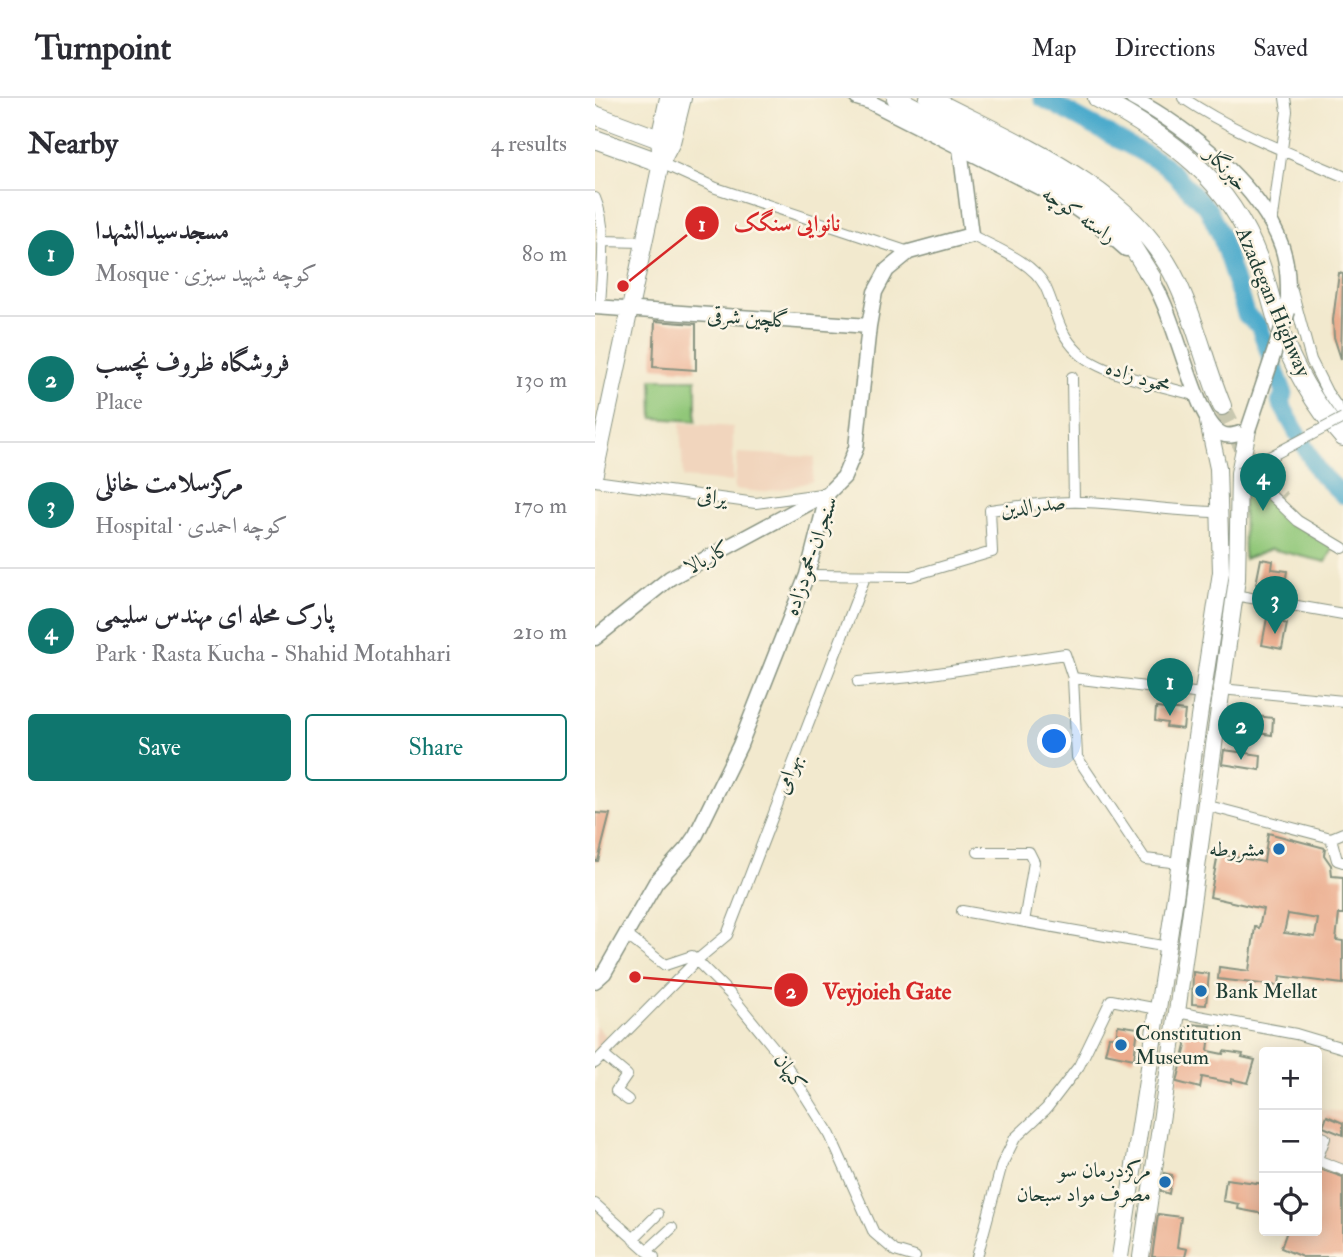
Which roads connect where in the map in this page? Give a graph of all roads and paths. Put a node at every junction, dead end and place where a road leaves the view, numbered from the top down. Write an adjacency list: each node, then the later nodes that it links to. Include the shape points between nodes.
1 (681, 98): 11 (main road); 14 (main road, via 672,142)
2 (857, 98): 12 (street, راسته کوچه)
3 (896, 98): 25 (highway, via 1062,184 1093,205 1132,246)
4 (929, 98): 31 (highway, via 1086,183 1120,207 1172,272)
5 (1097, 98): 35 (highway, Azadegan Highway, via 1146,124 1175,146 1203,170 1225,198 1258,259 1294,364)
6 (1132, 98): 18 (street, خبرنگار, via 1199,141 1242,183)
7 (1183, 98): 13 (street)
8 (1285, 98): 13 (street)
9 (595, 115): 11 (highway)
10 (595, 139): 14 (highway)
11 (659, 139): 14 (main road)
12 (960, 148): 19 (street); 25 (street, راسته کوچه, via 1062,199 1122,244)
13 (1281, 150): 15 (street); 18 (street)
14 (661, 163): 21 (main road); 22 (street, via 716,188)
15 (1343, 176)
16 (595, 198): 17 (street)
17 (598, 218): 20 (street)
18 (1272, 225): 24 (street, خبرنگار)
19 (971, 235): 22 (street, سنجران-محمودزاده); 30 (street, محمود زاده, via 1033,270 1044,286 1058,326 1079,353 1103,369)
20 (602, 241): 21 (street); 23 (street)
21 (643, 242): 27 (main road)
22 (909, 252): 28 (street, سنجران-محمودزاده, via 887,270 875,292)
23 (598, 259): 26 (street)
24 (1288, 273): 32 (street, via 1311,360); 34 (street, خبرنگار, bridge, via 1288,311)
25 (1152, 278): 30 (street, راسته کوچه)
26 (597, 307): 27 (street, گلچین شرقی)
27 (628, 311): 28 (street, گلچین شرقی); 36 (main road)
28 (869, 326): 40 (street, سنجران-محمودزاده, via 856,448 845,477)
29 (1072, 377): 41 (street)
30 (1198, 396): 33 (street, راسته کوچه)
31 (1222, 406)
32 (1343, 416): 37 (street, bridge)
33 (1208, 422): 34 (street, via 1222,434 1234,436); 38 (main road)
34 (1248, 430): 37 (main road)
35 (1343, 437)
36 (595, 472)
37 (1239, 473): 38 (main road, via 1228,463); 43 (main road); 44 (street, via 1258,483 1298,521)
38 (1218, 474): 42 (main road)
39 (595, 481): 40 (street, یراقی, via 756,503)
40 (828, 493): 45 (street, سنجران-محمودزاده); 50 (street, کاربالا, via 670,578)
41 (1074, 502): 42 (street, صدرالدین); 46 (street, صدرالدین, via 990,510 992,552 911,576)
42 (1220, 512): 43 (main road); 47 (main road)
43 (1240, 513): 48 (main road)
44 (1343, 548)
45 (807, 575): 46 (street, صدرالدین); 64 (street, سنجران-محمودزاده, via 740,745 696,835 656,882)
46 (865, 576): 66 (street, بهرامی, via 727,934)
47 (1220, 577): 48 (main road); 54 (main road)
48 (1235, 587): 49 (street); 53 (main road)
49 (1343, 614)
50 (595, 638)
51 (1073, 678): 52 (street, via 1065,654); 54 (street); 61 (street, via 1077,757 1145,859)
52 (858, 682)
53 (1221, 689): 55 (street); 56 (main road)
54 (1202, 694): 61 (main road)
55 (1343, 701)
56 (1205, 805): 58 (street); 69 (main road)
57 (1343, 833): 58 (street)
58 (1331, 838): 60 (street, via 1337,860)
59 (978, 852): 63 (street, via 1029,852 1034,862)
60 (1343, 862)
61 (1180, 863): 65 (main road)
62 (962, 911): 63 (street)
63 (1024, 922): 65 (street)
64 (625, 934): 66 (street, via 665,965 692,956); 67 (street, سنجران-محمودزاده)
65 (1168, 947): 68 (main road)
66 (697, 960): 71 (street, بهرامی); 80 (street, کیهان, via 779,1054 830,1135 874,1233 895,1251)
67 (595, 981)
68 (1158, 1009): 69 (main road); 81 (street, via 1111,1000 1079,1066 1034,1122 1015,1138 1002,1164); 82 (main road)
69 (1177, 1012): 70 (street, via 1296,1034); 83 (main road)
70 (1343, 1048)
71 (599, 1059): 72 (street, via 627,1076 616,1091)
72 (628, 1100)
73 (1322, 1161): 74 (street)
74 (1343, 1170)
75 (595, 1204): 78 (street)
76 (658, 1214): 78 (street)
77 (672, 1228): 79 (street)
78 (633, 1239): 79 (street)
79 (650, 1254)
80 (915, 1257)
81 (977, 1257)
82 (1120, 1257)
83 (1141, 1257)

